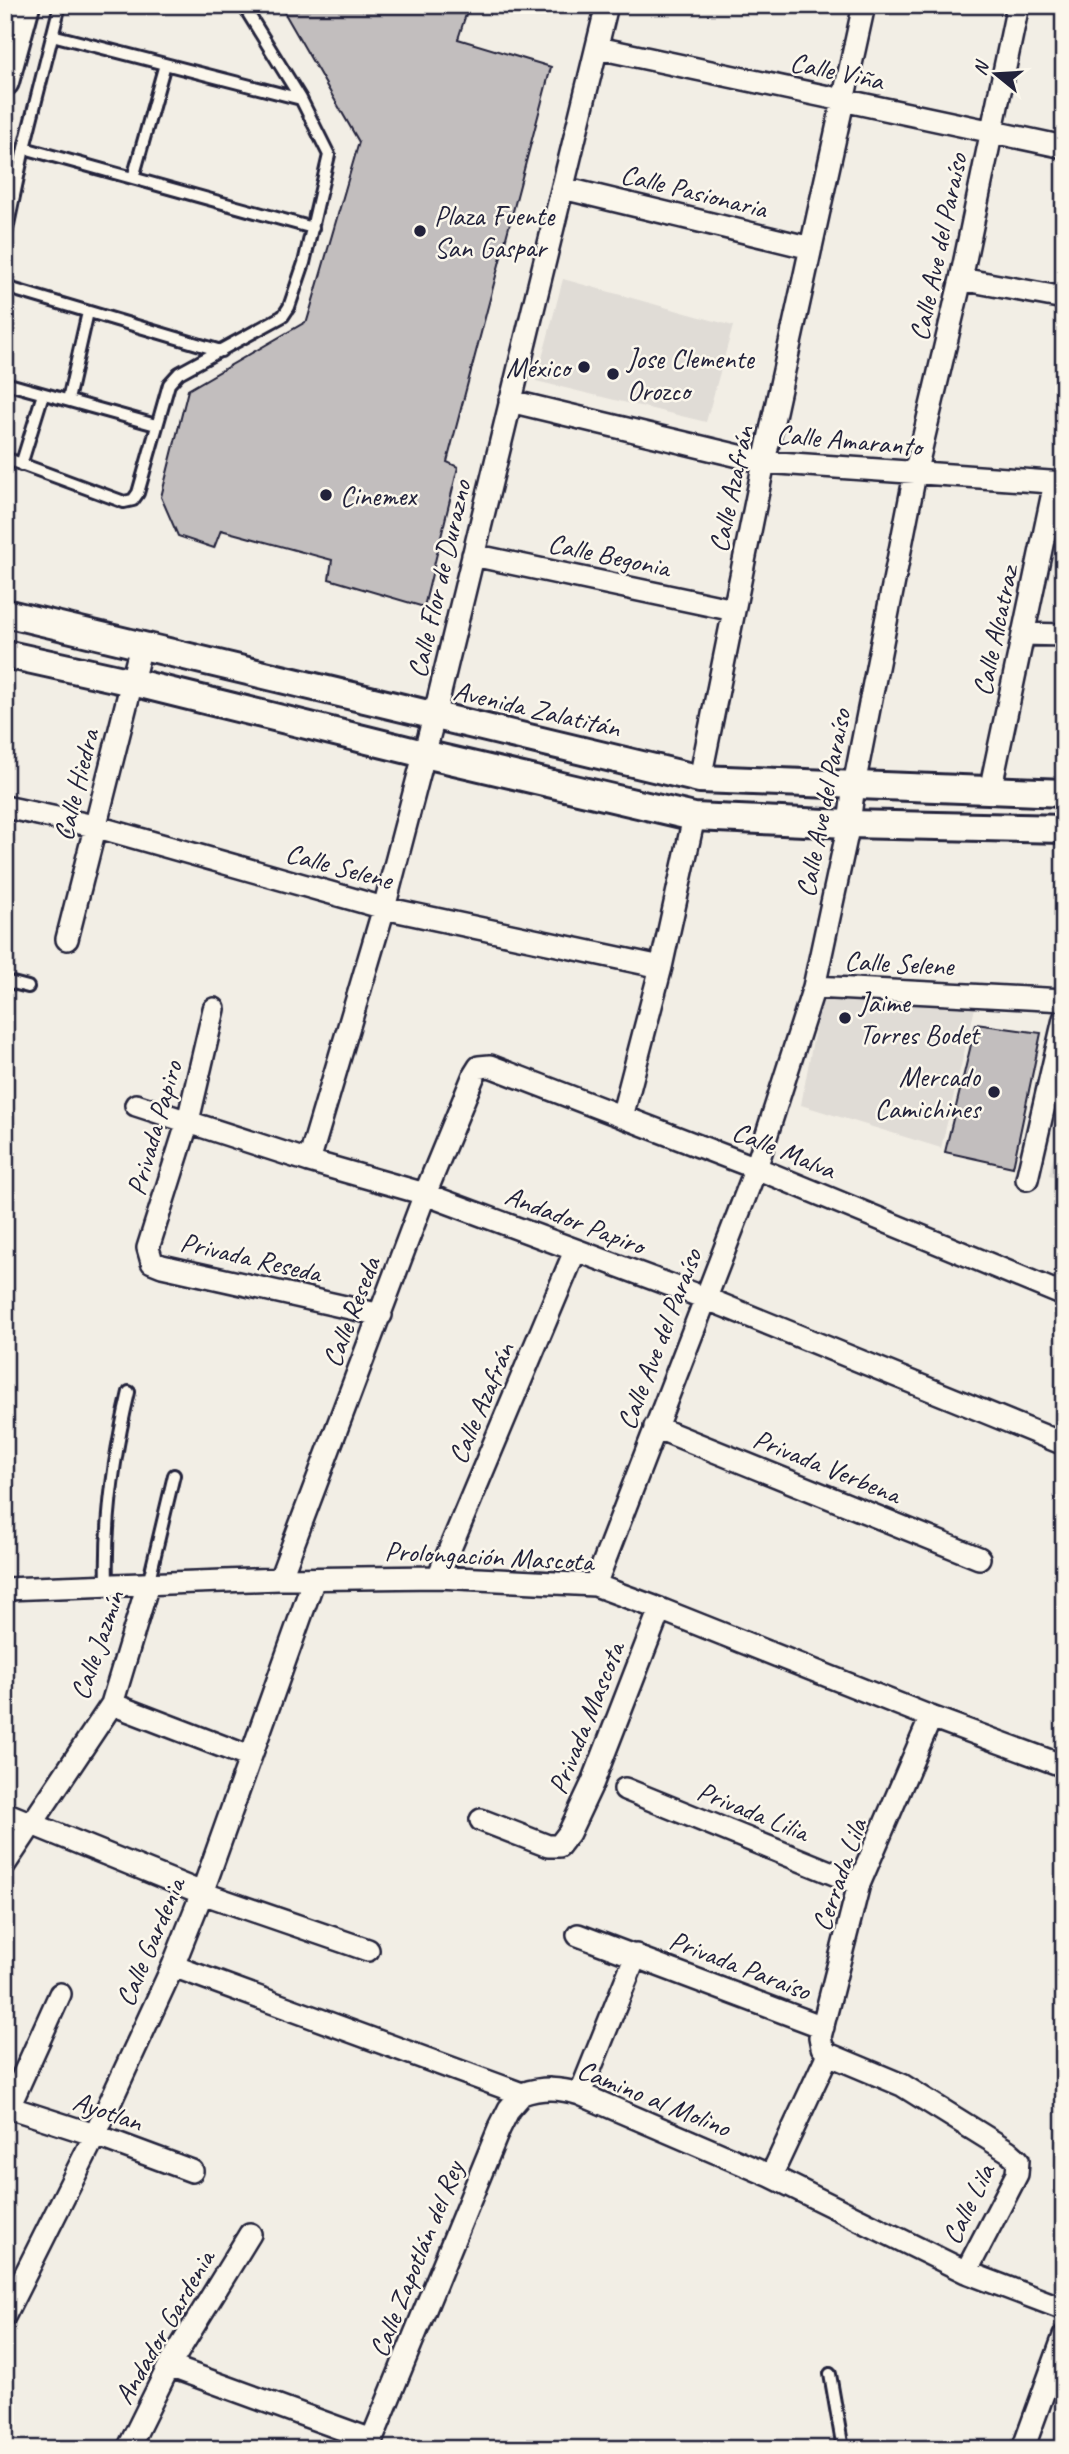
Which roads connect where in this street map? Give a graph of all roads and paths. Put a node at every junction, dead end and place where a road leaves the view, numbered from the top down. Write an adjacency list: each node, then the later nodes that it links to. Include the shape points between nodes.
1 (26, 5): 10 (street)
2 (61, 5): 7 (lane)
3 (243, 5): 11 (lane)
4 (607, 5): 8 (street, Calle Flor de Durazno)
5 (864, 5): 12 (street, Calle Azafrán)
6 (1018, 5): 13 (street, Calle Ave del Paraíso)
7 (52, 35): 9 (lane); 15 (lane)
8 (598, 48): 12 (street, Calle Viña); 17 (street, Calle Flor de Durazno)
9 (165, 64): 11 (lane); 16 (lane)
10 (5, 82)
11 (301, 99): 18 (lane, via 329,155)
12 (843, 101): 13 (street, Calle Viña); 20 (street, Calle Azafrán)
13 (991, 133): 14 (street, Calle Viña); 21 (street, Calle Ave del Paraíso)
14 (1064, 147)
15 (24, 148): 16 (lane); 19 (lane)
16 (134, 178): 18 (lane)
17 (563, 188): 20 (street, Calle Pasionaria); 29 (street, Calle Flor de Durazno)
18 (313, 228): 25 (lane, via 283,316)
19 (5, 239)
20 (811, 248): 32 (street, Calle Azafrán)
21 (961, 279): 23 (street); 34 (street, Calle Ave del Paraíso)
22 (5, 287): 24 (lane)
23 (1064, 298)
24 (88, 312): 25 (lane); 28 (lane)
25 (221, 351): 30 (lane, via 178,373 169,384)
26 (5, 383): 27 (lane)
27 (43, 394): 28 (lane); 33 (lane)
28 (68, 400): 30 (lane)
29 (510, 401): 32 (street, Calle Amaranto); 36 (street, Calle Flor de Durazno)
30 (156, 425): 33 (lane, via 133,500 124,502)
31 (5, 458): 33 (lane)
32 (764, 461): 34 (street, Calle Amaranto); 37 (street, Calle Azafrán)
33 (21, 465)
34 (915, 474): 35 (street, Calle Amaranto); 47 (street, Calle Ave del Paraíso)
35 (1060, 483): 39 (street, Calle Alcatraz)
36 (473, 555): 37 (street, Calle Begonia); 44 (street, Calle Flor de Durazno)
37 (734, 610): 46 (street, Calle Azafrán)
38 (5, 613): 41 (street, Avenida Zalatitán)
39 (1023, 634): 40 (street); 48 (street, Calle Alcatraz)
40 (1064, 635)
41 (141, 646): 43 (street, Calle Hiedra); 44 (street, Avenida Zalatitán)
42 (5, 654): 43 (street)
43 (132, 682): 45 (street); 53 (street, Calle Hiedra)
44 (434, 717): 45 (street, Calle Flor de Durazno); 46 (street, Avenida Zalatitán)
45 (424, 754): 51 (street); 55 (street, Calle Flor de Durazno)
46 (700, 779): 47 (street, Avenida Zalatitán)
47 (854, 785): 48 (street, Avenida Zalatitán); 52 (street, Calle Ave del Paraíso)
48 (990, 791): 49 (street, Avenida Zalatitán)
49 (1064, 793)
50 (5, 807): 53 (street, Calle Selene)
51 (694, 817): 52 (street); 57 (street)
52 (849, 824): 54 (street); 60 (street, Calle Ave del Paraíso)
53 (94, 826): 55 (street, Calle Selene); 56 (street, Calle Hiedra)
54 (1064, 829)
55 (384, 908): 57 (street, Calle Selene); 68 (street, Calle Flor de Durazno)
56 (67, 939)
57 (661, 967): 66 (street)
58 (5, 981): 59 (lane)
59 (28, 987)
60 (814, 987): 61 (street, Calle Selene); 69 (street, Calle Ave del Paraíso)
61 (1064, 1000)
62 (214, 1009): 67 (street, Privada Papiro)
63 (1064, 1019): 70 (street)
64 (480, 1067): 66 (street, Calle Malva, via 490,1066); 71 (street, Calle Reseda)
65 (136, 1105): 67 (street, Andador Papiro)
66 (622, 1116): 69 (street, Calle Malva)
67 (188, 1121): 68 (street, Andador Papiro); 73 (street, Privada Papiro, via 148,1248)
68 (309, 1161): 71 (street, Andador Papiro)
69 (756, 1168): 74 (street, Calle Malva); 75 (street, Calle Ave del Paraíso)
70 (1027, 1180)
71 (425, 1194): 72 (street, Andador Papiro); 76 (street, Calle Reseda)
72 (575, 1251): 75 (street, Andador Papiro); 82 (street, Calle Azafrán)
73 (152, 1262): 76 (street, Privada Reseda)
74 (1064, 1295)
75 (705, 1298): 78 (street, Calle Ave del Paraíso); 79 (street, Andador Papiro)
76 (380, 1315): 83 (street, Calle Reseda)
77 (129, 1392): 86 (lane, via 116,1447)
78 (655, 1427): 81 (street, Privada Verbena); 87 (street, Calle Ave del Paraíso)
79 (1064, 1444)
80 (174, 1475): 85 (lane)
81 (979, 1558)
82 (438, 1577): 84 (street, Prolongación Mascota); 87 (street, Prolongación Mascota)
83 (280, 1579): 84 (street, Prolongación Mascota); 85 (street, Prolongación Mascota)
84 (314, 1579): 92 (street, Calle Gardenia)
85 (148, 1584): 86 (street, Prolongación Mascota); 90 (street, Calle Jazmín)
86 (107, 1585): 88 (street, Prolongación Mascota)
87 (595, 1585): 89 (street, Prolongación Mascota)
88 (5, 1589)
89 (660, 1609): 91 (street, Prolongación Mascota); 96 (street, Privada Mascota, via 593,1782 559,1846)
90 (112, 1704): 92 (street); 97 (street, Calle Jazmín)
91 (931, 1717): 93 (street, Prolongación Mascota); 99 (street, Cerrada Lila)
92 (250, 1757): 100 (street, Calle Gardenia)
93 (1064, 1766)
94 (625, 1789): 99 (street, Privada Lilia)
95 (5, 1813): 97 (street)
96 (481, 1820)
97 (32, 1824): 98 (street, Calle Jazmín); 100 (street)
98 (5, 1864)
99 (859, 1884): 106 (street, Cerrada Lila)
100 (202, 1893): 102 (street); 104 (street, Calle Gardenia)
101 (578, 1935): 103 (street, Privada Paraíso)
102 (368, 1950)
103 (636, 1955): 106 (street, Privada Paraíso); 109 (street, Privada Paraíso)
104 (173, 1966): 108 (street); 111 (street, Calle Gardenia)
105 (60, 1994): 110 (street)
106 (823, 2027): 107 (street, Cerrada Lila, via 820,2037)
107 (828, 2054): 113 (street); 115 (street, Calle Lila, via 902,2085 1018,2160 1017,2174)
108 (522, 2094): 109 (street, Camino al Molino, via 541,2088); 122 (street, Calle Zapotlán del Rey, via 499,2129)
109 (580, 2094): 113 (street, Camino al Molino)
110 (7, 2107): 111 (street, Ayotlan)
111 (95, 2135): 112 (street, Ayotlan); 116 (street, Calle Gardenia)
112 (192, 2171)
113 (771, 2176): 115 (street, Camino al Molino)
114 (250, 2234): 120 (street, Andador Gardenia)
115 (966, 2272): 117 (street, Camino al Molino)
116 (14, 2277): 118 (street, Calle Gardenia)
117 (1064, 2309)
118 (5, 2315)
119 (1064, 2336): 125 (street)
120 (169, 2366): 122 (street); 123 (street, Andador Gardenia)
121 (830, 2374): 124 (lane)
122 (370, 2444)
123 (128, 2449)
124 (843, 2449)
125 (1023, 2449)

